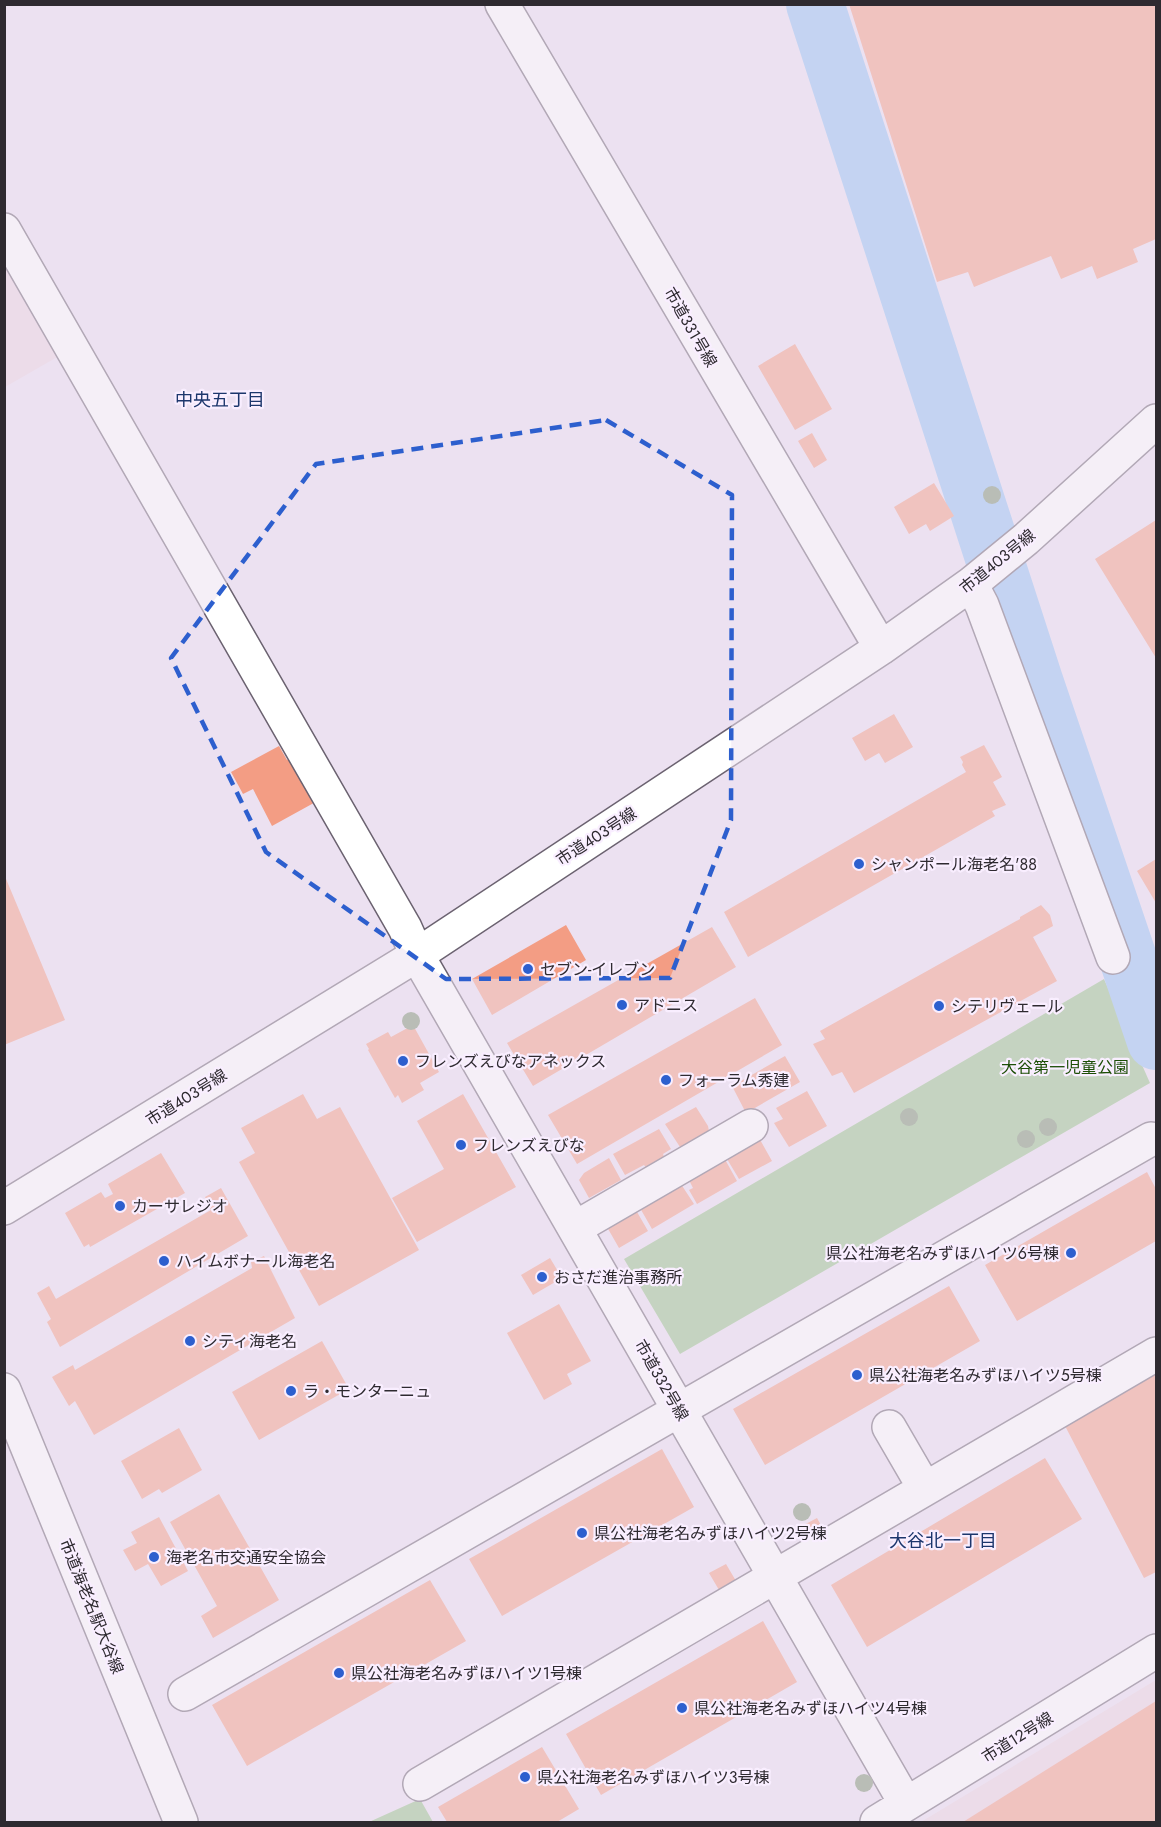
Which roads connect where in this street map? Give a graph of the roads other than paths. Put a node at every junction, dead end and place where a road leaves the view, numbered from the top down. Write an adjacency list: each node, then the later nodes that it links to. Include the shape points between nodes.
1 (502, 4): 5 (street, 市道331号線)
2 (4, 230): 6 (street, 市道332号線, via 405,927)
3 (1156, 421): 4 (street, 市道403号線)
4 (976, 579): 5 (street, 市道403号線); 7 (street, via 982,605)
5 (881, 648): 6 (street, 市道403号線)
6 (417, 955): 10 (street, 市道403号線); 11 (street, 市道332号線)
7 (1113, 957)
8 (751, 1126): 11 (street)
9 (1151, 1139): 14 (street)
10 (4, 1208)
11 (575, 1228): 14 (street, 市道332号線)
12 (1156, 1354): 16 (street)
13 (4, 1390): 22 (street, 市道海老名駅大谷線)
14 (679, 1410): 17 (street, 市道332号線); 19 (street)
15 (890, 1427): 16 (street)
16 (925, 1489): 17 (street)
17 (775, 1576): 20 (street); 21 (street, 市道332号線)
18 (1156, 1651): 21 (street, 市道12号線)
19 (185, 1694)
20 (420, 1784)
21 (906, 1804): 23 (street, 市道12号線)
22 (181, 1822)
23 (877, 1822)

